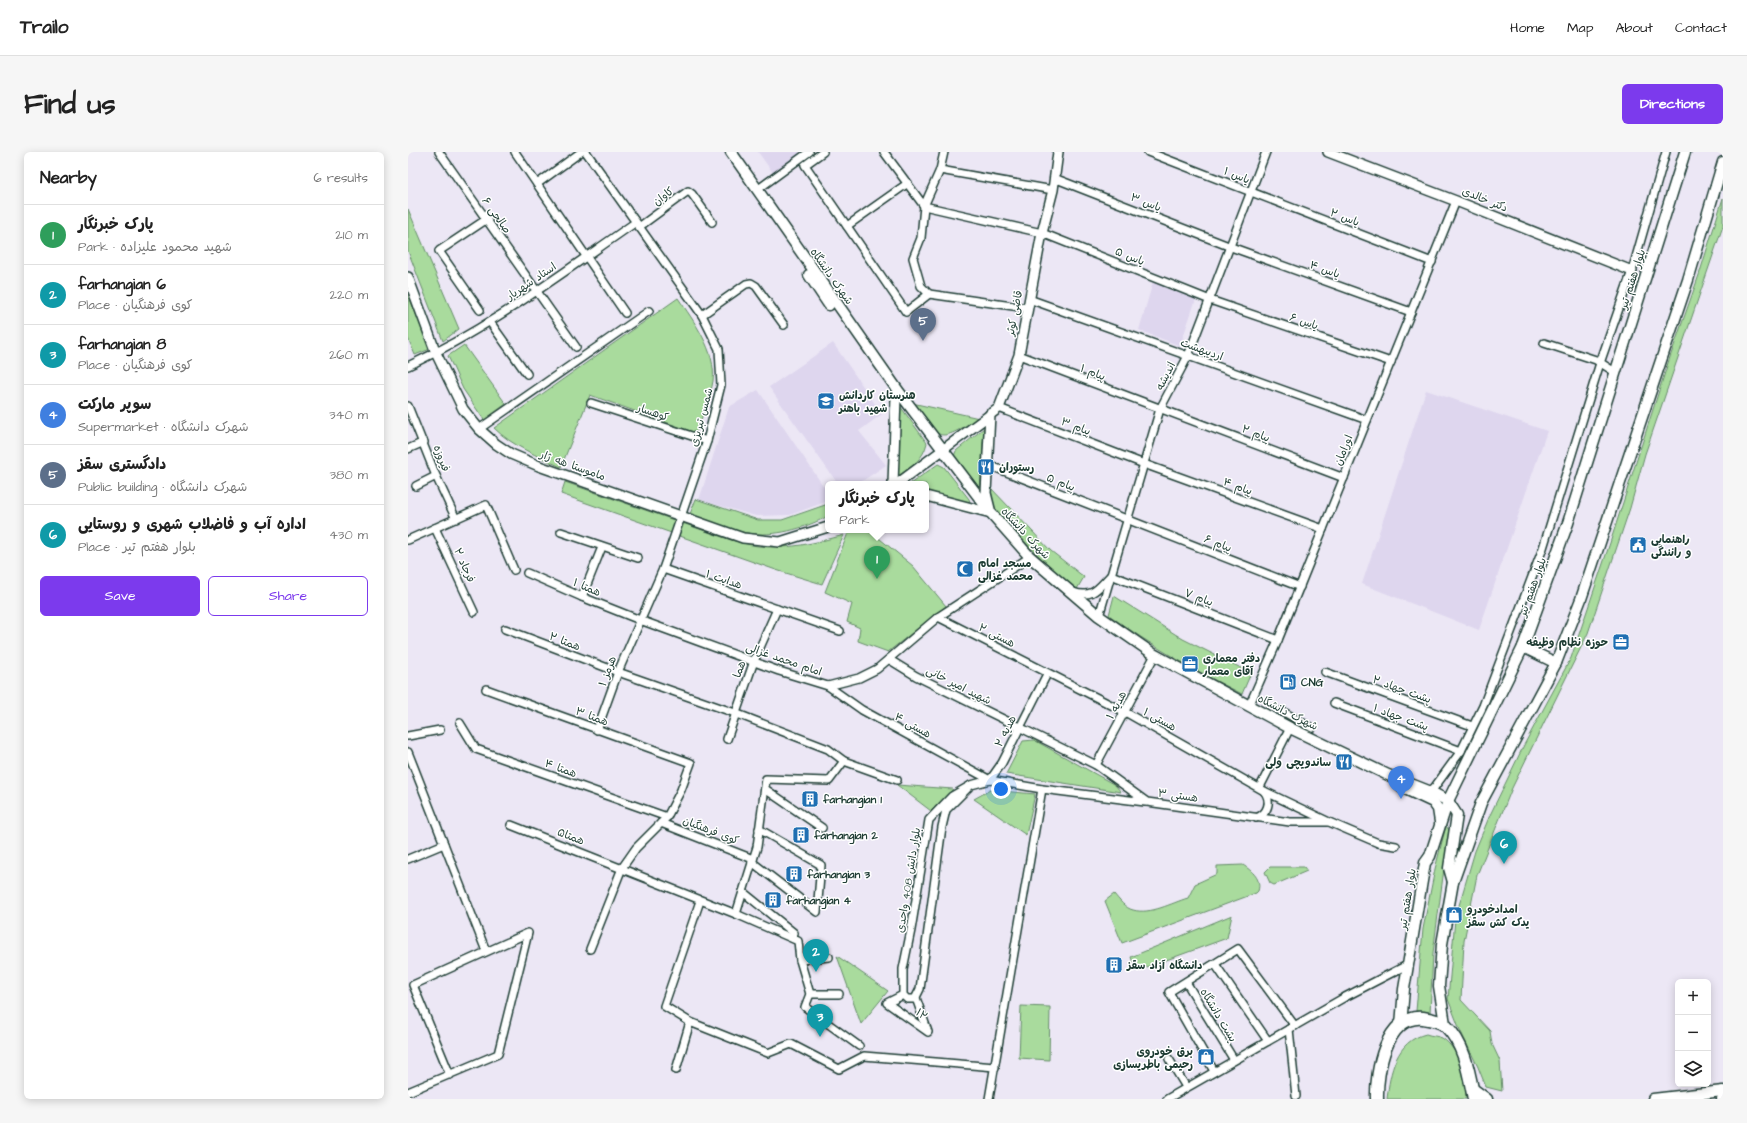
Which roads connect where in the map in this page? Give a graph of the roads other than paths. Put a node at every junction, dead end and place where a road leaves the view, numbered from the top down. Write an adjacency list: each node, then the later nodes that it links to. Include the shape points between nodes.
1 (439, 152): 27 (street, صالحی ۶)
2 (515, 152): 21 (street)
3 (581, 152): 21 (street)
4 (586, 152): 29 (street, شمس تبریزی)
5 (723, 152): 59 (main road, via 820,292)
6 (731, 152): 22 (main road, شهرک دانشگاه)
7 (809, 152): 22 (street)
8 (823, 152): 30 (street, via 805,165)
9 (884, 152): 20 (street)
10 (944, 152): 18 (street)
11 (1058, 152): 19 (main road, قاضی کوثر)
12 (1148, 152): 24 (street, یاس ۱)
13 (1266, 152): 24 (street, اندیشه)
14 (1328, 152): 25 (main road, دکتر خالدی)
15 (1666, 152): 35 (street)
16 (1685, 152): 57 (main road, بلوار هفتم تیر)
17 (1723, 162): 110 (main road, via 1688,280 1581,599)
18 (940, 170): 23 (street); 26 (street)
19 (1054, 178): 23 (main road, قاضی کوثر); 32 (street, یاس ۳)
20 (908, 183): 26 (street); 30 (street)
21 (537, 184): 33 (street)
22 (757, 190): 59 (main road, شهرک دانشگاه)
23 (1053, 190): 31 (main road, قاضی کوثر)
24 (1250, 193): 32 (street, اندیشه); 34 (street, یاس ۲)
25 (1456, 201): 34 (street, اورامان); 35 (main road, دکتر خالدی)
26 (924, 206): 31 (street, یاس ۵); 38 (street, via 921,238 914,258 921,286)
27 (487, 219): 37 (street, صالحی ۶); 42 (street, via 439,251)
28 (712, 222): 29 (street, کاوان, via 688,191)
29 (638, 225): 33 (street, استاد شهریار); 46 (street, شمس تبریزی)
30 (847, 226): 38 (street, via 906,312)
31 (1042, 233): 39 (main road, قاضی کوثر); 40 (street, یاس ۵)
32 (1231, 247): 40 (street, اندیشه); 44 (street, یاس ۴)
33 (586, 257): 37 (street, استاد شهریار); 45 (street)
34 (1432, 262): 44 (street, اورامان)
35 (1632, 271): 55 (street)
36 (408, 277): 51 (main road, ماموستا هه ژار)
37 (536, 291): 47 (street, استاد شهریار); 50 (street, صالحی ۶)
38 (929, 294): 41 (street)
39 (1029, 299): 41 (main road, قاضی کوثر); 53 (street, اردیبهشت)
40 (1210, 300): 53 (street, اندیشه); 54 (street, یاس ۶)
41 (1027, 308): 52 (main road, قاضی کوثر)
42 (480, 310)
43 (649, 311): 66 (street)
44 (1411, 312): 54 (street, اورامان)
45 (625, 313)
46 (702, 316): 48 (street, via 751,283 756,286); 67 (street, شمس تبریزی, via 719,349 721,385)
47 (490, 322): 51 (street, استاد شهریار); 58 (street)
48 (784, 325)
49 (1544, 343): 55 (street)
50 (576, 347)
51 (436, 353): 56 (street, استاد شهریار); 66 (main road, ماموستا هه ژار, via 463,409)
52 (1019, 355): 61 (main road, قاضی کوثر); 62 (street, پیام ۱)
53 (1188, 356): 62 (street, اندیشه); 65 (street, اردیبهشت)
54 (1391, 362): 65 (street, اورامان)
55 (1600, 363): 57 (street); 122 (street, via 1543,548)
56 (408, 366)
57 (1615, 372): 106 (main road, بلوار هفتم تیر, via 1568,523)
58 (527, 374)
59 (897, 395): 70 (main road, شهرک دانشگاه); 75 (main road)
60 (591, 402): 67 (street, کوهسار)
61 (999, 408): 64 (main road); 72 (street, پیام ۳)
62 (1160, 409): 72 (street, اندیشه); 74 (street, پیام ۲)
63 (409, 410): 68 (street, فیروزه)
64 (990, 414): 70 (main road); 71 (main road)
65 (1367, 420): 74 (street, اورامان)
66 (479, 429): 80 (main road, ماموستا هه ژار, via 496,444 527,461)
67 (708, 441): 80 (street, شمس تبریزی)
68 (424, 442): 69 (street); 73 (street, فیروزه)
69 (408, 449)
70 (940, 453): 76 (main road); 79 (main road, شهرک دانشگاه)
71 (986, 464): 79 (main road); 82 (street, پیام ۵)
72 (1144, 464): 82 (street, اندیشه); 85 (street, پیام ۴)
73 (436, 476): 77 (street); 81 (street, فیروزه)
74 (1344, 478): 85 (street, اورامان)
75 (893, 481)
76 (901, 481)
77 (416, 486)
78 (929, 497): 79 (main road)
79 (988, 513): 90 (main road, شهرک دانشگاه)
80 (682, 516): 83 (main road, ماموستا هه ژار, via 743,538 780,542); 91 (street, شمس تبریزی)
81 (456, 518): 84 (street); 92 (street, via 486,505)
82 (1128, 520): 94 (street, اندیشه); 95 (street, پیام ۶)
83 (825, 527)
84 (435, 528): 87 (street); 99 (street, فرجاد ۲)
85 (1323, 529): 95 (street, اورامان)
86 (561, 532): 88 (street)
87 (408, 540)
88 (602, 547): 89 (street); 97 (street)
89 (638, 558)
90 (1027, 559): 96 (main road, شهرک دانشگاه); 101 (street, امام محمد غزالی); 107 (main road, via 1101,625)
91 (663, 569): 98 (street, هدایت ۱); 102 (street, شمس تبریزی)
92 (514, 570)
93 (527, 573): 97 (street, همتا ۱)
94 (1111, 575): 96 (street, via 1091,594 1085,596); 100 (street, اندیشه); 105 (street, پیام ۷)
95 (1300, 587): 105 (street, اورامان)
96 (1071, 592): 100 (main road, شهرک دانشگاه)
97 (582, 597): 102 (street, همتا ۱)
98 (777, 609): 104 (street, هدایت ۱); 109 (street, هما)
99 (474, 612)
100 (1099, 616): 107 (main road, شهرک دانشگاه)
101 (938, 617): 108 (street, امام محمد غزالی); 113 (street, هستی ۲)
102 (640, 620): 109 (street, امام محمد غزالی); 111 (street, هرمز ۱)
103 (505, 629): 111 (street, همتا ۲)
104 (840, 631)
105 (1278, 640): 117 (street, اورامان)
106 (1523, 647): 110 (main road); 141 (main road, بلوار هفتم تیر)
107 (1154, 658): 117 (main road, شهرک دانشگاه); 119 (street, هدیه ۱); 127 (main road)
108 (890, 660): 114 (street, امام محمد غزالی, via 877,670 859,678); 123 (street, شهید امیر خانی, via 916,676)
109 (754, 661): 114 (street, امام محمد غزالی); 120 (street, هما)
110 (1556, 663): 156 (main road, via 1481,803)
111 (618, 672): 120 (street, همتا ۲); 126 (street, هرمز ۱)
112 (1325, 672): 122 (street, پشت جهاد ۲)
113 (1047, 674): 119 (street, هستی ۱); 123 (street, هدیه ۲)
114 (828, 686): 135 (street, هستی ۴, via 862,710)
115 (486, 689): 126 (street, همتا ۳)
116 (1334, 703): 130 (street, پشت جهاد ۱)
117 (1250, 706): 127 (main road, شهرک دانشگاه)
118 (1282, 711): 124 (street)
119 (1125, 712): 133 (street, هدیه ۱); 139 (street, هستی ۱)
120 (735, 713): 129 (street, هما); 132 (street, همتا ۲, via 828,750)
121 (460, 723): 143 (street, همتا ۴, via 476,749)
122 (1472, 726): 130 (street)
123 (1020, 728): 133 (street, هستی ۳); 135 (street, هدیه ۲)
124 (1312, 728)
125 (440, 730): 128 (street)
126 (596, 730): 143 (street, همتا ۳, via 690,763)
127 (1289, 730): 139 (street); 140 (main road, شهرک دانشگاه); 146 (main road, via 1372,774 1433,802 1438,809)
128 (408, 736)
129 (727, 739)
130 (1461, 751): 140 (street)
131 (408, 752): 151 (street)
132 (844, 761): 134 (street, همتا ۲); 137 (street, via 829,781 766,779)
133 (1096, 765): 142 (street, هستی ۳)
134 (896, 780)
135 (990, 780): 136 (street); 138 (street)
136 (972, 785): 170 (street, بلوار دانش 408 واحدی, via 952,796 929,820 903,969); 171 (street, via 946,810)
137 (765, 789): 149 (street); 150 (street)
138 (1042, 789): 142 (street); 180 (street)
139 (1262, 789): 144 (street, via 1268,798 1268,806 1262,815); 145 (street, هستی ۱)
140 (1427, 790): 141 (main road, شهرک دانشگاه)
141 (1448, 801): 146 (main road, بلوار هفتم تیر); 156 (main road, via 1457,815 1449,868)
142 (1147, 802): 144 (street, هستی ۳)
143 (667, 817): 147 (street)
144 (1256, 818): 145 (street, هستی ۳, via 1290,822)
145 (1329, 822): 152 (street, هستی ۱, via 1378,843)
146 (1440, 822): 166 (main road, بلوار هفتم تیر, via 1430,856 1425,863)
147 (661, 823): 154 (street, کوی فرهنگیان); 155 (street, via 636,848)
148 (511, 825): 155 (street, همتا۵)
149 (822, 828)
150 (760, 829): 154 (street); 154 (street, کوی فرهنگیان, via 821,865 817,912)
151 (444, 844): 153 (street); 162 (street)
152 (1396, 846)
153 (408, 859)
154 (753, 860): 157 (street)
155 (622, 868): 158 (street, همتا۵); 161 (street)
156 (1453, 882): 173 (main road, via 1442,944 1439,986)
157 (743, 892): 159 (street); 160 (street)
158 (700, 901): 159 (street, همتا۵); 172 (street, via 664,1006)
159 (736, 914): 164 (street, همتا۵, via 798,941)
160 (794, 934)
161 (590, 949)
162 (486, 951): 183 (street, via 412,985); 183 (street, via 528,933 498,1054)
163 (829, 957): 164 (street)
164 (800, 960): 168 (street)
165 (1215, 964): 167 (street); 175 (street, via 1238,949); 176 (street)
166 (1409, 964): 174 (main road, بلوار هفتم تیر); 175 (street)
167 (1186, 982): 179 (street, پشت دانشگاه); 182 (street, via 1169,992)
168 (810, 994): 169 (street); 177 (street, via 805,1008)
169 (840, 994)
170 (903, 995): 171 (street, via 907,999); 171 (street, ۱۲, via 887,1003 928,1032)
171 (916, 998)
172 (690, 1022): 180 (street, via 768,1053 791,1044 839,1068 864,1056); 181 (street)
173 (1445, 1024): 174 (highway, via 1420,1018); 187 (highway, via 1457,1038 1467,1063)
174 (1401, 1025): 191 (highway, via 1388,1040 1380,1064)
175 (1292, 1028): 176 (street); 188 (street)
176 (1268, 1041): 179 (street)
177 (859, 1046)
178 (1169, 1060): 184 (street)
179 (1234, 1060): 182 (street)
180 (995, 1067): 189 (street)
181 (676, 1070)
182 (1214, 1071): 184 (street)
183 (450, 1074): 186 (street)
184 (1186, 1087): 190 (street)
185 (1723, 1091): 193 (main road)
186 (408, 1092)
187 (1473, 1094): 192 (main road)
188 (1296, 1096)
189 (989, 1099)
190 (1167, 1099)
191 (1377, 1099)
192 (1487, 1099)
193 (1653, 1099)

